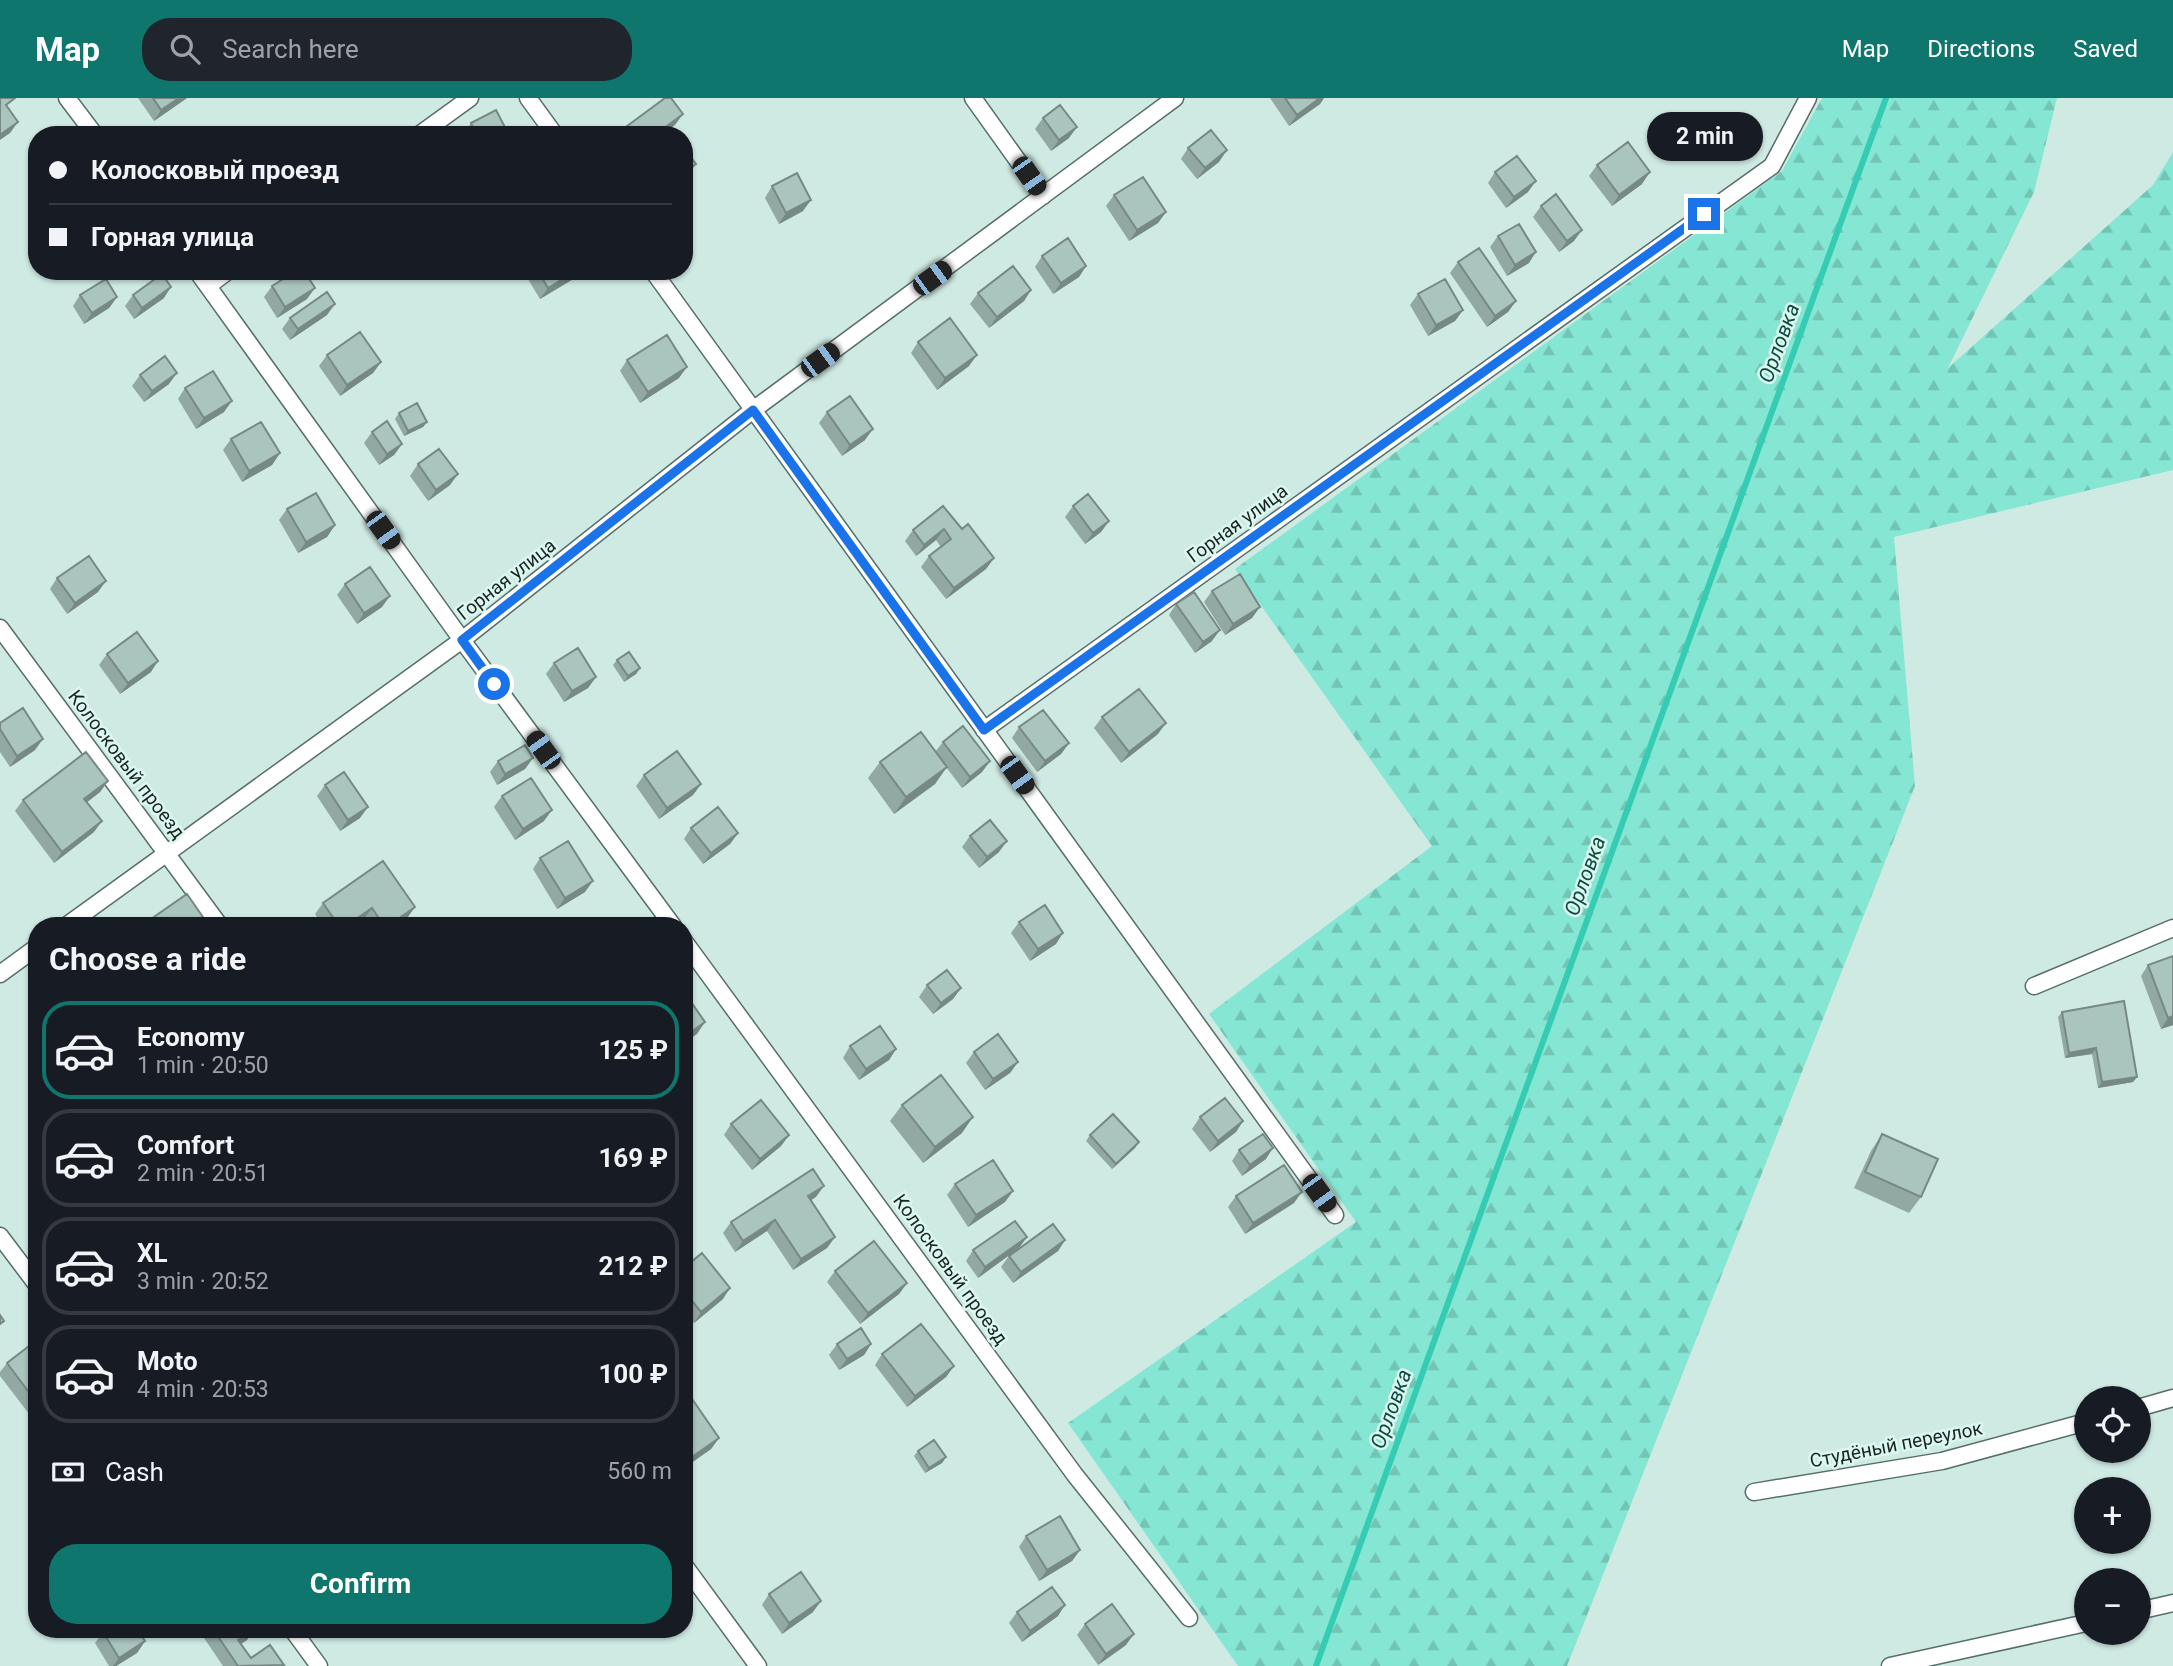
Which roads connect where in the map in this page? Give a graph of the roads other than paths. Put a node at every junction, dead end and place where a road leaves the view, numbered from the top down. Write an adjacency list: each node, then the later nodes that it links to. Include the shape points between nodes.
1 (67, 98): 7 (street)
2 (470, 98): 8 (street)
3 (528, 98): 9 (street)
4 (973, 98): 10 (street)
5 (1175, 98): 10 (street, Горная улица)
6 (1808, 98): 18 (street, Горная улица, via 1772,166)
7 (87, 126)
8 (431, 126)
9 (548, 126)
10 (1043, 195): 15 (street, Горная улица)
11 (204, 280): 14 (street, Горная улица)
12 (216, 280): 14 (street)
13 (659, 280): 15 (street)
14 (208, 286): 17 (street, Горная улица)
15 (753, 410): 17 (street, Горная улица); 18 (street)
16 (0, 628): 19 (street, Колосковый проезд)
17 (462, 640): 19 (street); 22 (street)
18 (984, 730): 28 (street)
19 (167, 852): 20 (street); 21 (street, Колосковый проезд)
20 (78, 917)
21 (214, 917)
22 (666, 917)
23 (2173, 928): 27 (street)
24 (693, 953): 38 (street, Колосковый проезд, via 1075,1475)
25 (28, 954): 26 (street)
26 (0, 974)
27 (2034, 986)
28 (1335, 1214)
29 (0, 1236): 30 (street)
30 (28, 1273)
31 (2173, 1398): 32 (street)
32 (2151, 1404)
33 (2074, 1425): 34 (street, Студёный переулок, via 1942,1461)
34 (1754, 1492)
35 (693, 1577): 42 (street)
36 (2173, 1604): 37 (street)
37 (2151, 1608)
38 (1189, 1618)
39 (2074, 1626): 43 (street)
40 (299, 1638): 41 (street)
41 (319, 1666)
42 (758, 1666)
43 (1891, 1666)

